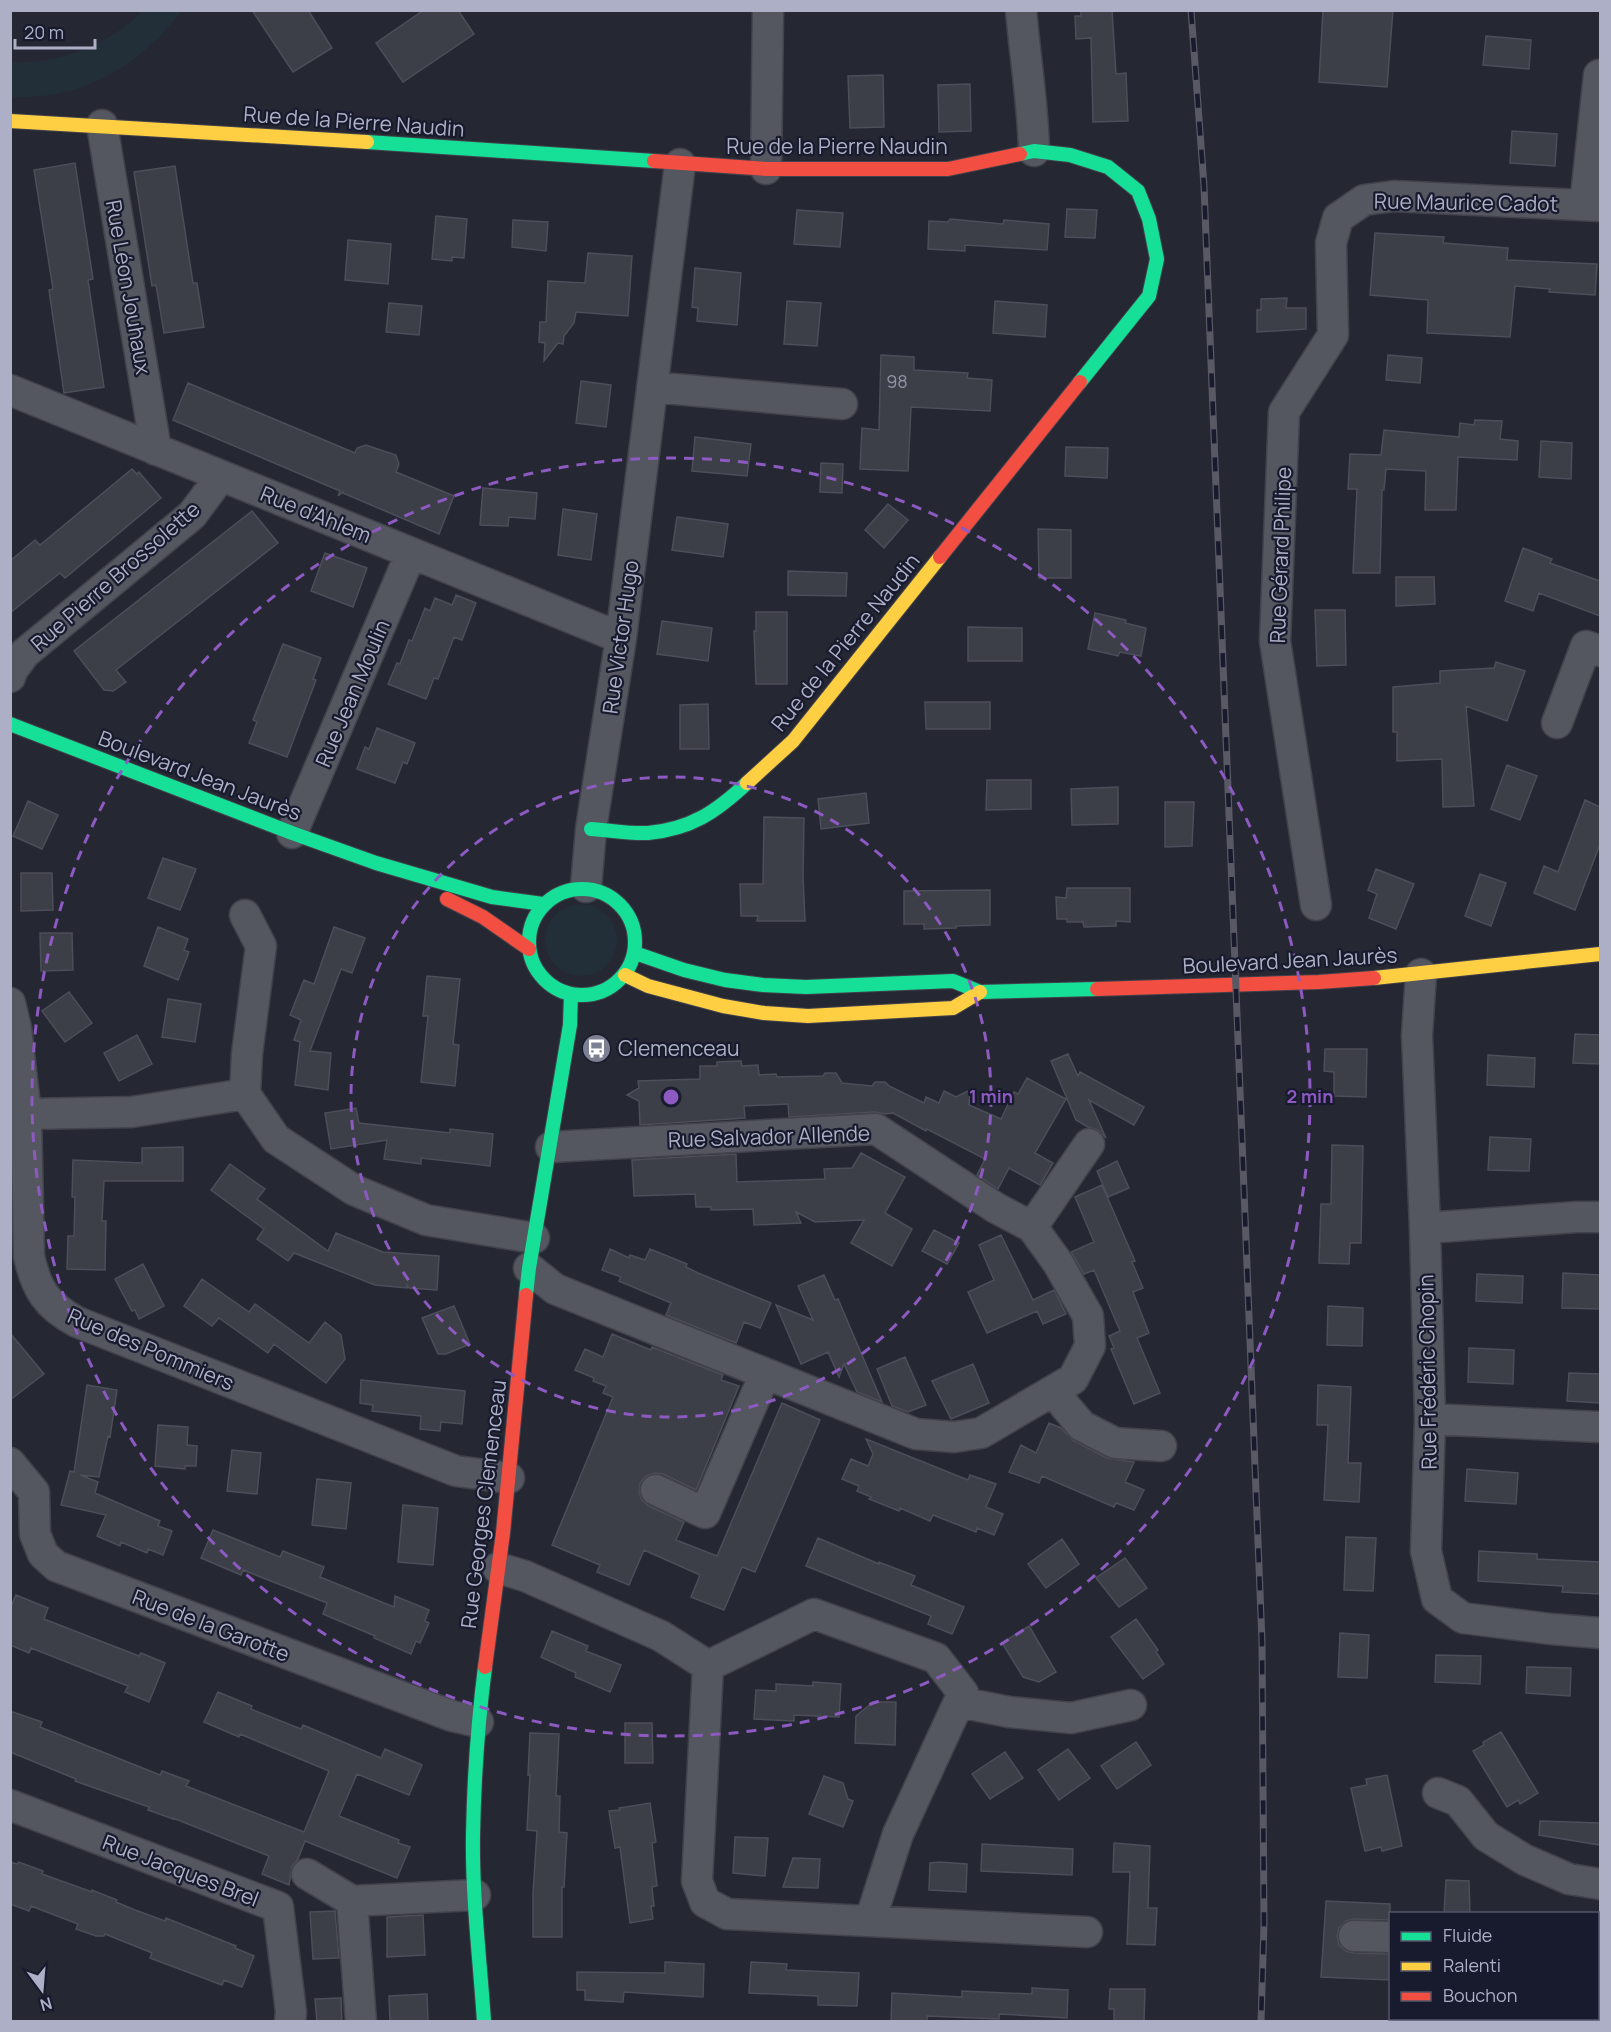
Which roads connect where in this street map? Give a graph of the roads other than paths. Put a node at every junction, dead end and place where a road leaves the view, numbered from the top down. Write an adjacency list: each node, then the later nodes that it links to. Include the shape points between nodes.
1 (768, 10): 8 (street)
2 (1021, 10): 6 (street)
3 (1600, 75): 9 (street)
4 (10, 121): 5 (street, Rue de la Pierre Naudin)
5 (102, 125): 7 (street, Rue de la Pierre Naudin); 14 (street, Rue Léon Jouhaux)
6 (1034, 151): 8 (street, Rue de la Pierre Naudin, via 948,169); 22 (street, Rue de la Pierre Naudin, via 1070,155 1108,167 1138,191 1149,219 1157,259 1149,296 793,741 721,807 682,827 646,833)
7 (680, 164): 8 (street, Rue de la Pierre Naudin); 11 (street, Rue Victor Hugo)
8 (766, 169)
9 (1593, 205): 10 (street, Rue Maurice Cadot, via 1394,196 1364,200)
10 (1338, 218): 27 (street, Rue Gérard Philipe, via 1331,243 1334,335 1284,412 1275,641)
11 (652, 387): 13 (street); 17 (street, Rue Victor Hugo)
12 (10, 390): 14 (street, Rue d'Ahlem)
13 (842, 404)
14 (156, 450): 15 (street, Rue d'Ahlem)
15 (221, 476): 16 (street, Rue d'Ahlem); 19 (street, Rue Pierre Brossolette, via 192,515 25,653)
16 (411, 553): 17 (street, Rue d'Ahlem); 23 (street, Rue Jean Moulin)
17 (621, 638): 22 (street, Rue Victor Hugo)
18 (1600, 651): 20 (street, via 1586,646)
19 (10, 677)
20 (1557, 723)
21 (10, 724): 23 (street, Boulevard Jean Jaurès)
22 (591, 829): 25 (street, Rue Victor Hugo)
23 (292, 834): 24 (street, Boulevard Jean Jaurès)
24 (376, 863): 26 (street, Boulevard Jean Jaurès, via 492,897); 29 (street, Boulevard Jean Jaurès, via 483,917)
25 (586, 888): 26 (street, via 563,891); 30 (street, via 608,894 625,909 635,930)
26 (543, 904): 29 (street, via 529,933)
27 (1316, 905)
28 (245, 915): 37 (street, via 261,946)
29 (529, 949): 35 (street, via 533,965 543,978)
30 (635, 953): 33 (street); 34 (street, Boulevard Jean Jaurès, via 684,970 763,985 953,981)
31 (1600, 954): 32 (street, Boulevard Jean Jaurès)
32 (1422, 974): 34 (street, Boulevard Jean Jaurès, via 1319,982); 43 (street, Rue Frédéric Chopin, via 1417,1035)
33 (625, 975): 34 (street, Boulevard Jean Jaurès, via 648,986 723,1006 808,1016 953,1008); 35 (street, via 610,988 591,995)
34 (980, 993)
35 (571, 994): 40 (street, Rue Georges Clemenceau, via 570,1025)
36 (10, 1003): 38 (street, Rue des Pommiers)
37 (245, 1094): 38 (street, via 132,1112); 44 (street, via 276,1139 354,1190 426,1220)
38 (26, 1114): 52 (street, Rue des Pommiers, via 29,1256 40,1290 61,1313 456,1471)
39 (1089, 1144): 42 (street)
40 (550, 1147): 42 (street, Rue Salvador Allende, via 876,1129 996,1208); 44 (street, Rue Georges Clemenceau)
41 (1600, 1217): 43 (street)
42 (1032, 1227): 47 (street, Rue Salvador Allende, via 1088,1316 1090,1346 1073,1379)
43 (1425, 1228): 48 (street, Rue Frédéric Chopin)
44 (534, 1238): 45 (street, Rue Georges Clemenceau)
45 (529, 1268): 46 (street, Rue Salvador Allende, via 555,1289); 52 (street, Rue Georges Clemenceau)
46 (765, 1374): 47 (street, Rue Salvador Allende, via 916,1434 954,1437 981,1433); 53 (street, via 705,1513)
47 (1055, 1390): 50 (street, via 1082,1426 1115,1443)
48 (1430, 1419): 49 (street); 55 (street, Rue Frédéric Chopin, via 1426,1551 1437,1599 1463,1618)
49 (1600, 1427)
50 (1161, 1446)
51 (10, 1463): 59 (street, Rue de la Garotte, via 34,1492 35,1534 43,1554 56,1566 452,1716)
52 (509, 1478): 54 (street, Rue Georges Clemenceau)
53 (656, 1490)
54 (498, 1568): 56 (street, via 525,1576 661,1636); 59 (street, Rue Georges Clemenceau)
55 (1600, 1633)
56 (708, 1666): 57 (street, via 814,1614 936,1658 963,1693); 66 (street, via 698,1881 705,1902 727,1914)
57 (959, 1702): 58 (street, via 1071,1718); 66 (street, via 898,1834)
58 (1131, 1705)
59 (478, 1722): 64 (street, Rue Georges Clemenceau, via 473,1836)
60 (1438, 1793): 63 (street, via 1458,1801 1486,1836 1525,1860 1569,1879)
61 (10, 1805): 70 (street, Rue Jacques Brel, via 278,1907)
62 (307, 1874): 65 (street)
63 (1600, 1884)
64 (475, 1895): 65 (street); 72 (street, Rue Georges Clemenceau)
65 (352, 1901): 71 (street)
66 (870, 1921): 67 (street)
67 (1087, 1932)
68 (1354, 1936): 69 (street)
69 (1389, 1937)
70 (290, 2022)
71 (361, 2022)
72 (484, 2022)

